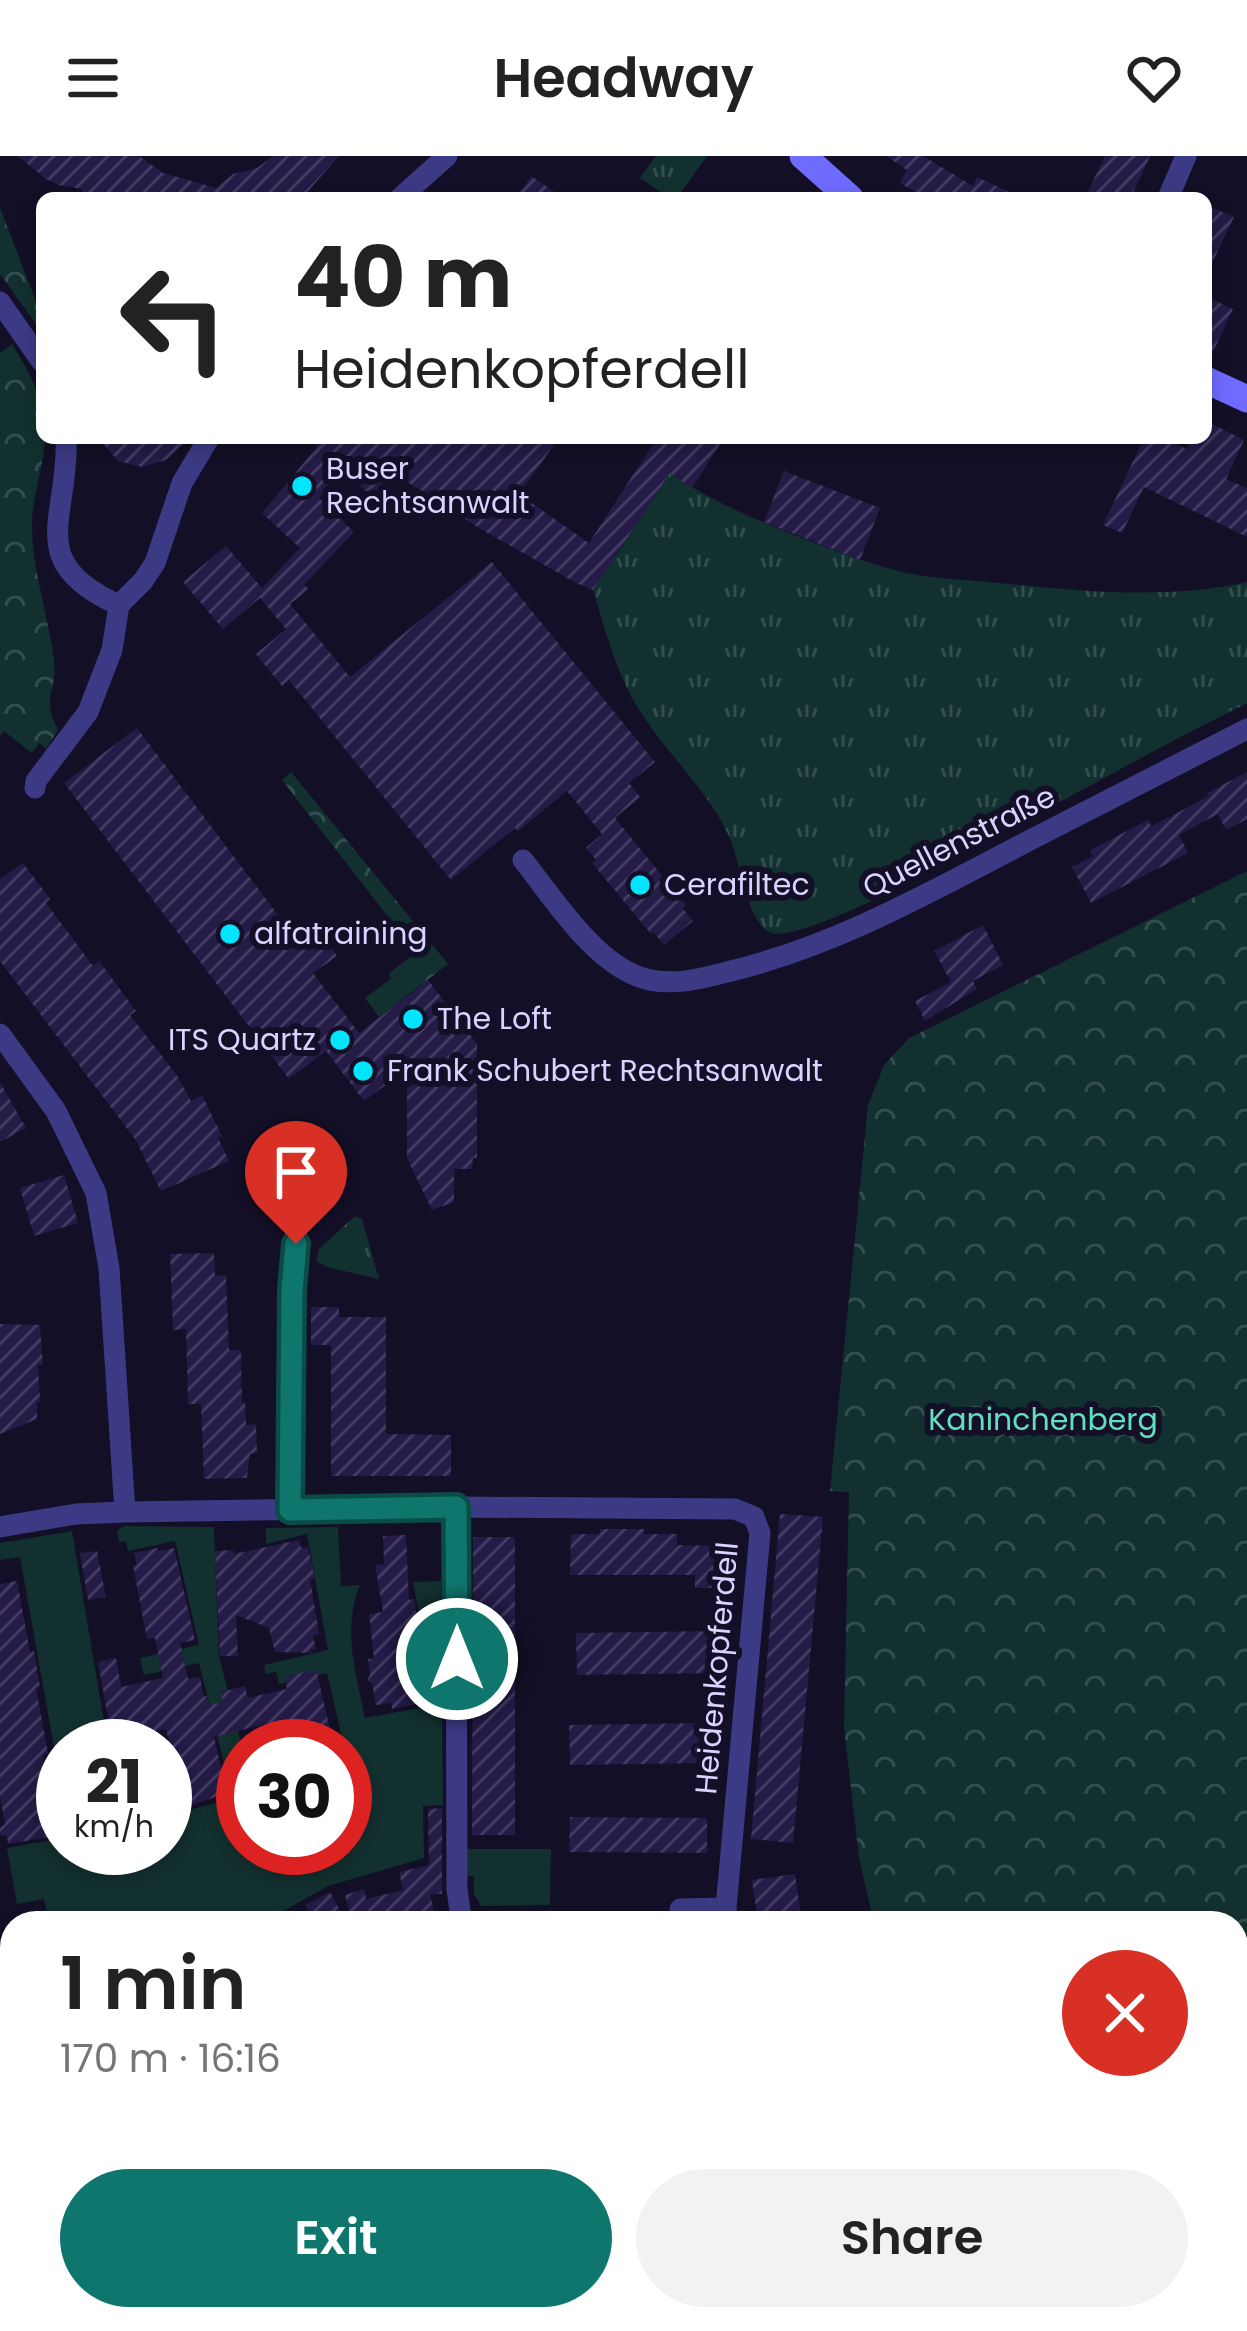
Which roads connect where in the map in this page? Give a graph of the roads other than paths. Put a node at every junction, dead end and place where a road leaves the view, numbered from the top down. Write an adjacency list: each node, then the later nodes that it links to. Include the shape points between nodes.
1 (447, 156): 4 (street)
2 (803, 156): 5 (street)
3 (1186, 156): 6 (street)
4 (407, 192)
5 (843, 192)
6 (1171, 192)
7 (0, 302): 8 (street)
8 (36, 353)
9 (1212, 383): 10 (street)
10 (1247, 399)
11 (66, 444): 13 (street, via 57,545 82,586)
12 (205, 444): 13 (street, via 182,483 154,563)
13 (118, 605): 15 (street, via 112,650 88,712)
14 (1247, 728): 16 (street, Quellenstraße, via 852,929 693,980 640,977 598,950)
15 (35, 788)
16 (523, 860)
17 (0, 1034): 21 (street, via 56,1112 98,1202)
18 (296, 1244): 20 (street)
19 (456, 1507): 20 (street, Heidenkopferdell); 24 (street); 26 (street, Heidenkopferdell, via 735,1509 754,1517 760,1533)
20 (290, 1510): 21 (street, Heidenkopferdell)
21 (125, 1512): 22 (street, Heidenkopferdell)
22 (0, 1527)
23 (680, 1909): 25 (street, Heidenkopferdell)
24 (460, 1911)
25 (693, 1911)
26 (727, 1911)

